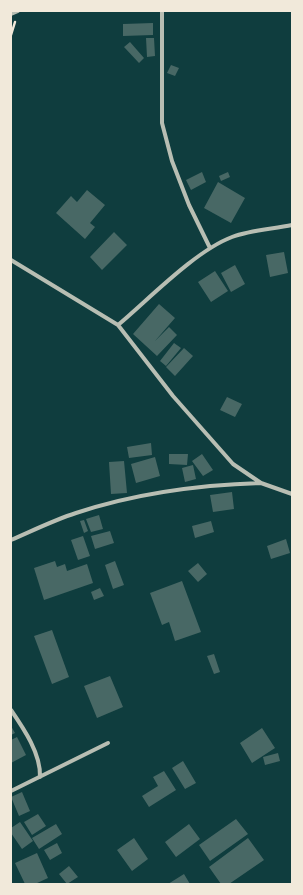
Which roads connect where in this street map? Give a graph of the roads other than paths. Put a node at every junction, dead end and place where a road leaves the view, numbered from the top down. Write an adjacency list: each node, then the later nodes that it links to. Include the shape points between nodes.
1 (18, 11): 3 (street)
2 (162, 11): 5 (street, via 162,123 172,161 189,205)
3 (11, 14)
4 (292, 225): 5 (street, via 232,237)
5 (210, 248): 7 (street)
6 (11, 260): 7 (street)
7 (118, 325): 8 (street, via 173,396 233,464)
8 (261, 483): 9 (street); 10 (street, via 211,485 151,493 74,514)
9 (292, 494)
10 (11, 540)
11 (11, 710): 13 (street, via 36,755)
12 (108, 743): 13 (street)
13 (40, 777): 14 (street)
14 (11, 791)

